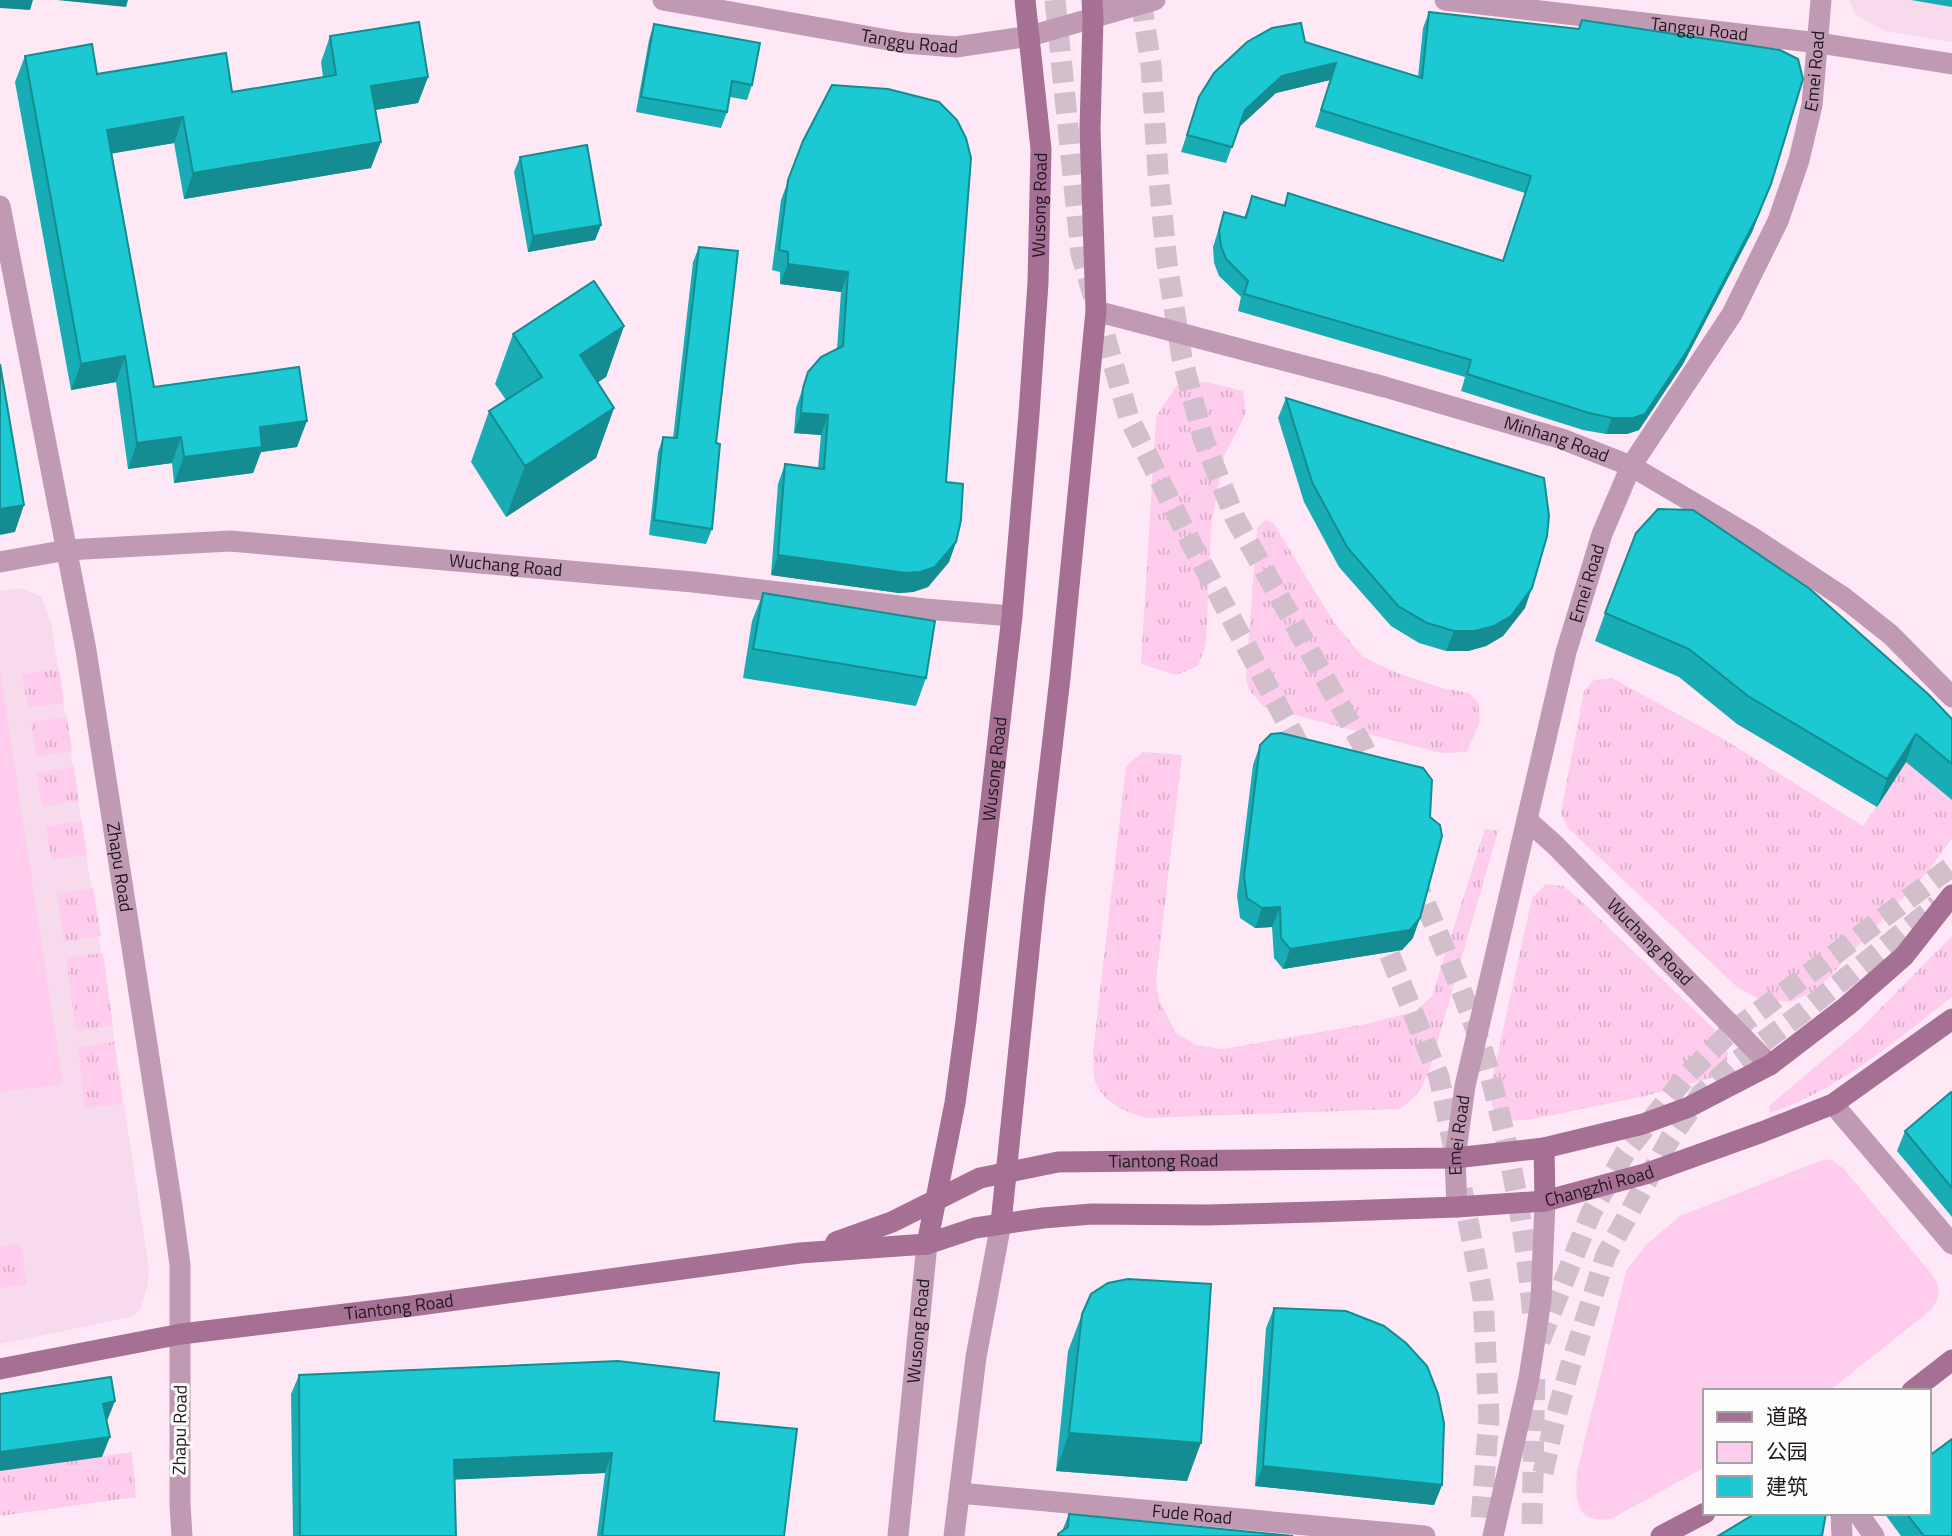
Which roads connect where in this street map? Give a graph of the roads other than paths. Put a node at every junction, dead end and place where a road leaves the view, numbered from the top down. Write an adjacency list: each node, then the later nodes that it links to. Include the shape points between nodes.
1 (663, 0): 9 (street, Tanggu Road, via 905,43 956,47)
2 (1025, 0): 9 (main road, Wusong Road)
3 (1110, 0): 8 (street)
4 (1119, 0): 8 (street)
5 (1155, 0): 8 (street, Tanggu Road)
6 (1445, 0): 10 (street, Tanggu Road)
7 (1821, 0): 10 (street, Emei Road)
8 (1092, 9): 9 (street, Tanggu Road); 13 (main road, via 1090,129)
9 (1030, 36): 17 (main road, Wusong Road, via 1041,149 1038,284)
10 (1819, 43): 11 (street, Tanggu Road); 14 (street, Emei Road, via 1812,105 1778,221 1732,314)
11 (1952, 64)
12 (0, 206): 15 (street, Zhapu Road)
13 (1096, 311): 14 (street, Minhang Road, via 1423,398 1562,439); 26 (main road)
14 (1631, 466): 18 (street, Minhang Road, via 1843,597 1891,635); 19 (street, Emei Road, via 1602,534 1566,652)
15 (67, 550): 16 (street, Wuchang Road); 17 (street, Wuchang Road, via 230,541); 34 (street, Zhapu Road, via 170,1192 180,1265)
16 (0, 562)
17 (1012, 615): 27 (main road, Wusong Road, via 955,1103)
18 (1952, 697)
19 (1527, 820): 22 (street, Wuchang Road); 25 (street, Emei Road, via 1465,1086)
20 (1952, 895): 22 (main road, via 1904,956)
21 (1952, 1019): 23 (main road, Changzhi Road)
22 (1770, 1065): 24 (main road, via 1654,1120)
23 (1832, 1104): 28 (main road, Changzhi Road, via 1645,1174); 32 (street)
24 (1544, 1148): 25 (main road, Tiantong Road); 28 (main road)
25 (1455, 1157): 26 (main road, Tiantong Road, via 1058,1162); 29 (street, Emei Road)
26 (1007, 1174): 27 (main road, Tiantong Road, via 980,1178); 30 (main road)
27 (934, 1199): 31 (main road, Wusong Road); 33 (main road, Tiantong Road, via 892,1222)
28 (1545, 1200): 29 (main road, Tiantong Road); 46 (street, Changzhi Road, via 1541,1300 1529,1378)
29 (1457, 1207): 30 (main road, Tiantong Road, via 1092,1214)
30 (1001, 1223): 31 (main road, Tiantong Road); 38 (street, via 976,1357)
31 (927, 1244): 33 (main road, Tiantong Road); 43 (street, Wusong Road)
32 (1952, 1244)
33 (800, 1253): 34 (main road, Tiantong Road)
34 (181, 1334): 36 (main road, Tiantong Road); 42 (street, Zhapu Road)
35 (1952, 1360): 37 (main road)
36 (0, 1369)
37 (1915, 1389)
38 (959, 1493): 44 (street); 45 (street, Fude Road)
39 (1703, 1514): 47 (main road)
40 (1841, 1515): 48 (street)
41 (1859, 1515): 49 (street)
42 (182, 1536)
43 (898, 1536)
44 (954, 1536)
45 (1425, 1536)
46 (1493, 1536)
47 (1661, 1536)
48 (1842, 1536)
49 (1874, 1536)

